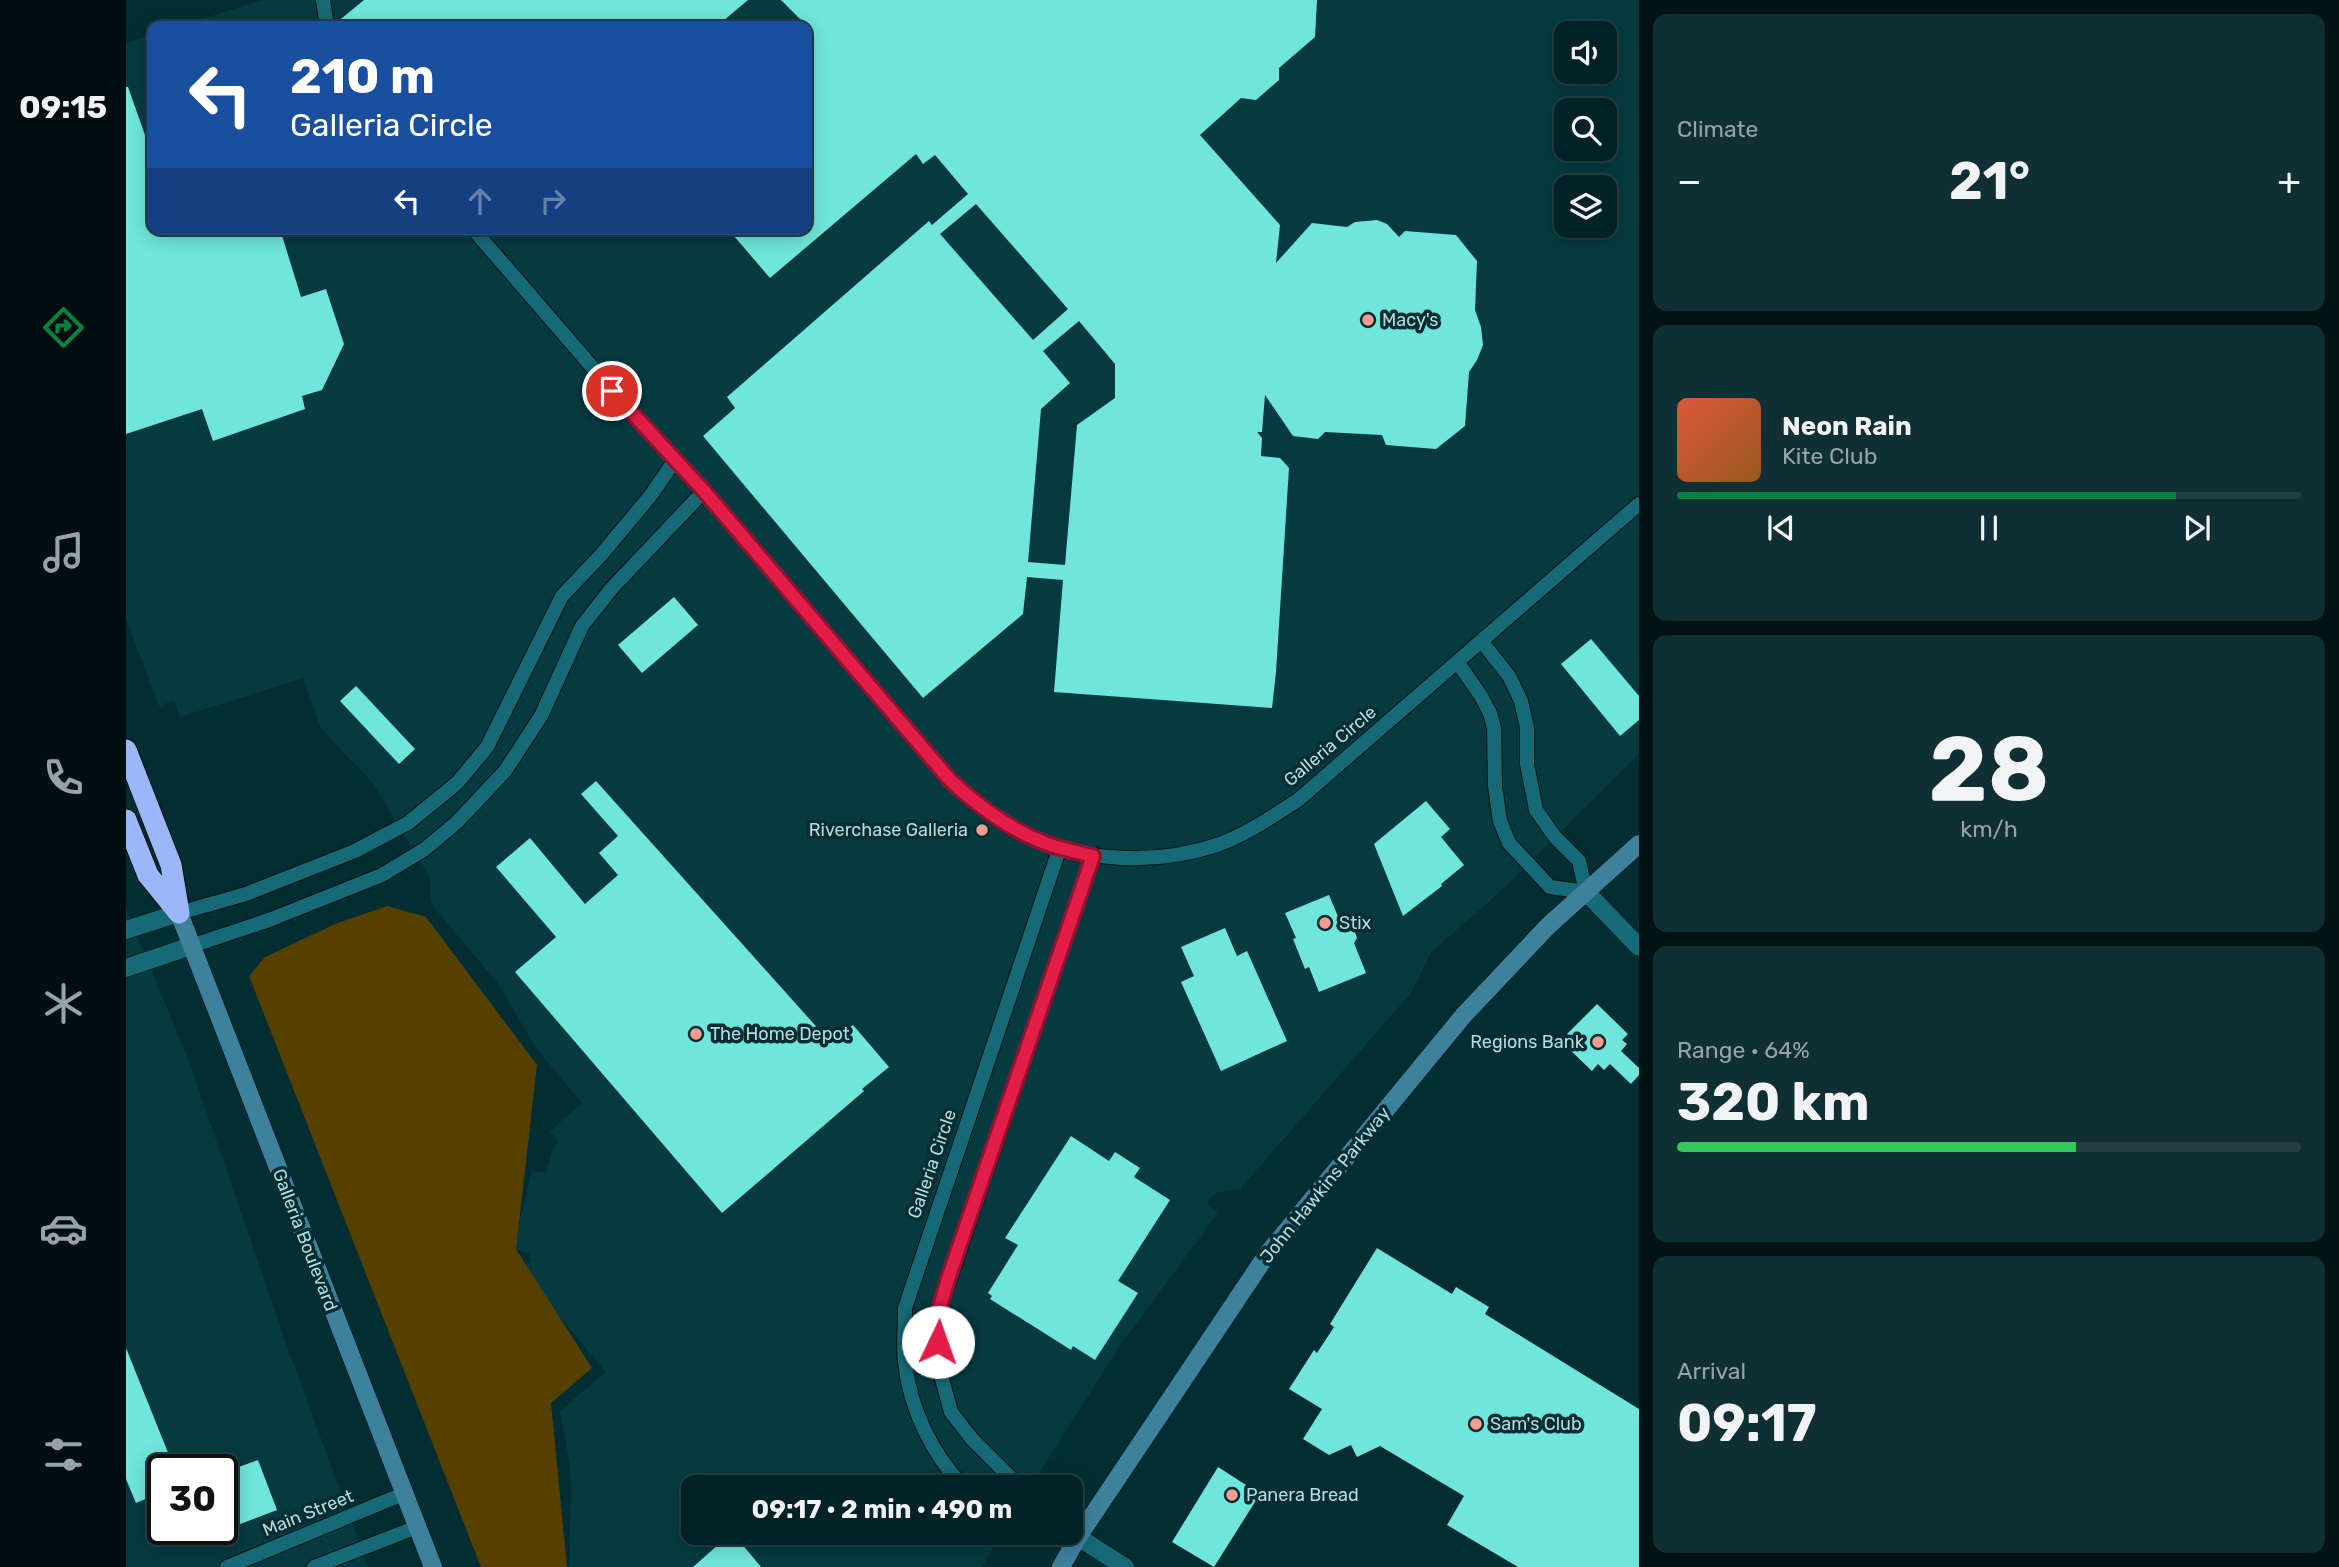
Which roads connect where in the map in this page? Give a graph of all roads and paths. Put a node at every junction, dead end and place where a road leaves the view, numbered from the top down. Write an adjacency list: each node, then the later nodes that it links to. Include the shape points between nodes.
1 (323, 0): 2 (street)
2 (326, 21)
3 (478, 235): 4 (street, Galleria Circle)
4 (675, 460): 5 (street, Galleria Circle); 15 (street, via 651,495 562,596 487,747 457,783 408,822 355,851 246,894)
5 (704, 491): 12 (street, Galleria Circle, via 950,780 1010,827); 17 (street, via 582,626 541,716 505,771 457,822 425,849 382,875)
6 (1639, 504): 7 (street, Galleria Circle)
7 (1482, 642): 8 (street, Galleria Circle); 14 (street, via 1509,676 1521,701 1536,810 1579,861)
8 (1458, 663): 13 (street, Galleria Circle, via 1298,800 1254,828 1216,845 1163,857); 14 (street, via 1490,713 1500,821 1509,843 1550,887)
9 (126, 750): 15 (highway, via 171,864)
10 (126, 820): 15 (highway, via 148,875)
11 (1639, 844): 14 (main road, John Hawkins Parkway)
12 (1060, 847): 13 (street, Galleria Circle); 20 (street, Galleria Circle, via 905,1308 905,1361 911,1396 927,1436)
13 (1093, 856): 21 (street, via 937,1317 939,1368 951,1412)
14 (1586, 892): 18 (street); 23 (main road, John Hawkins Parkway, via 1463,1016 1268,1254)
15 (179, 913): 16 (street); 17 (main road, Galleria Boulevard)
16 (126, 930)
17 (191, 946): 19 (street); 22 (main road, Galleria Boulevard)
18 (1639, 947)
19 (126, 968)
20 (952, 1475)
21 (1007, 1475)
22 (403, 1494): 24 (main road, Galleria Boulevard); 27 (street, Main Street)
23 (1083, 1520)
24 (416, 1527): 28 (street); 29 (main road, Galleria Boulevard)
25 (1083, 1538): 31 (street)
26 (1070, 1545): 30 (main road, John Hawkins Parkway)
27 (227, 1567)
28 (314, 1567)
29 (433, 1567)
30 (1061, 1567)
31 (1125, 1567)

